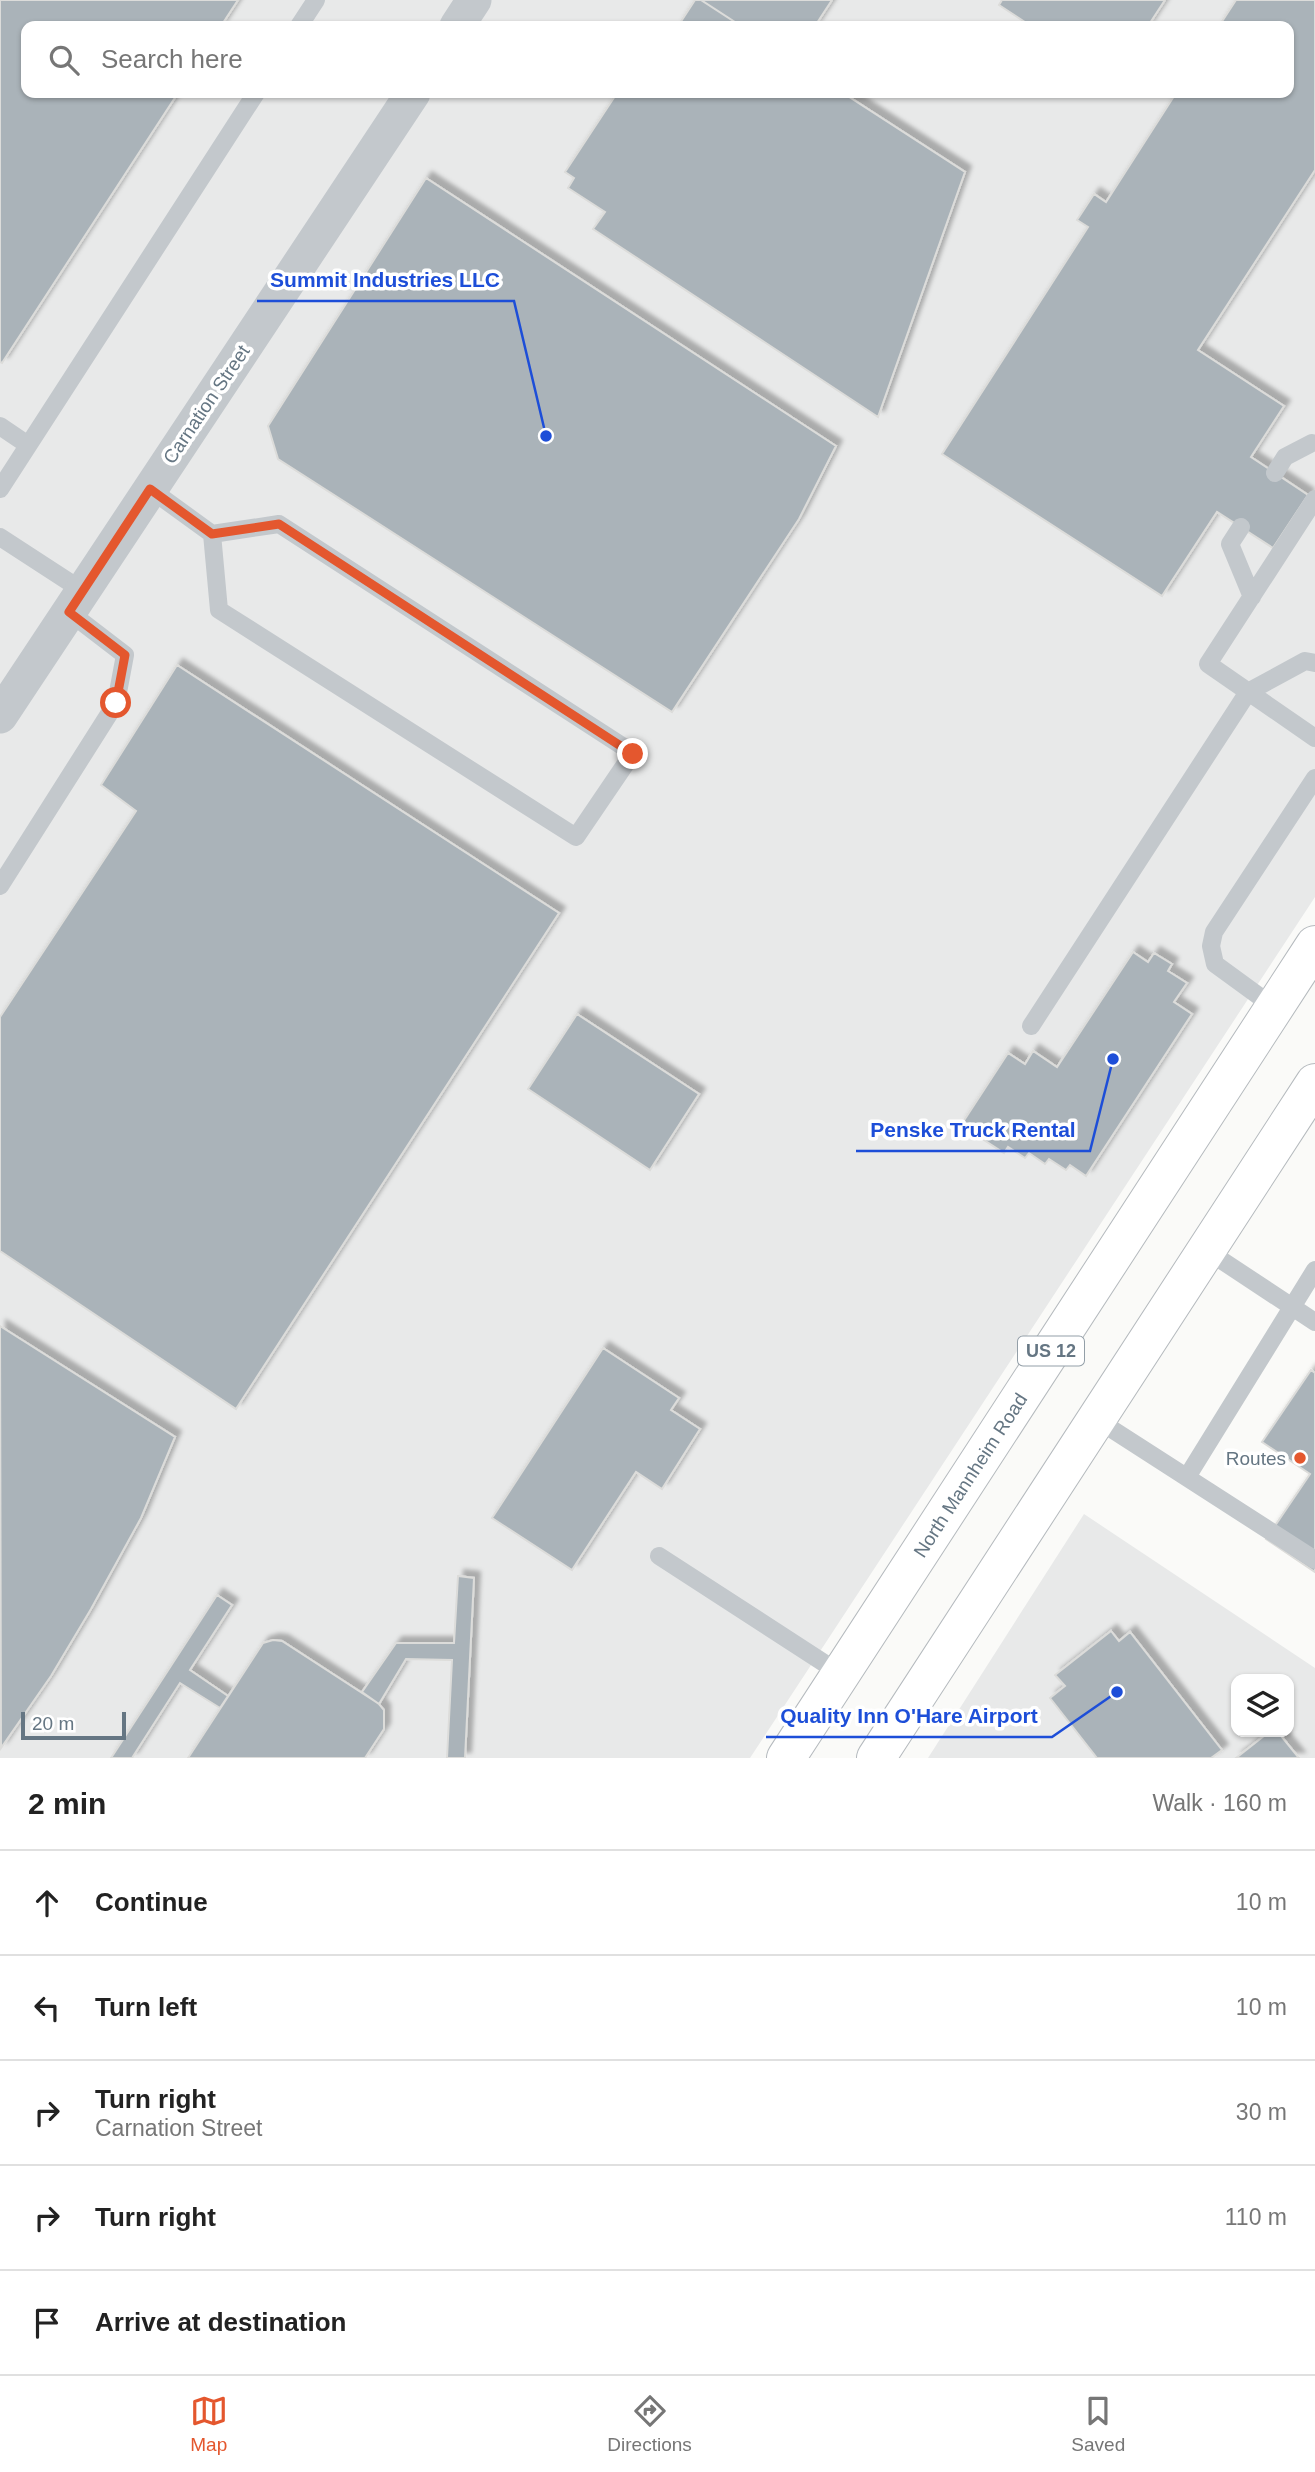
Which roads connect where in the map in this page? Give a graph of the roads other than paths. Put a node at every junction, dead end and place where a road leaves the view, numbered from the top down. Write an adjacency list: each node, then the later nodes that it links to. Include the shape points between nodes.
1 (316, 0): 3 (lane)
2 (474, 0): 4 (street)
3 (302, 21)
4 (460, 21)
5 (253, 98): 9 (lane)
6 (410, 98): 12 (street, Carnation Street)
7 (0, 426): 9 (lane)
8 (1314, 444): 10 (lane, via 1285,457)
9 (28, 446): 11 (lane)
10 (1275, 473)
11 (0, 489)
12 (150, 489): 15 (lane); 18 (street, Carnation Street)
13 (1315, 499): 17 (lane)
14 (1241, 527): 17 (lane, via 1230,544)
15 (212, 534): 15 (lane, via 219,610 576,837 633,754 279,524)
16 (0, 537): 18 (lane)
17 (1252, 597): 20 (lane, via 1208,664)
18 (76, 601): 21 (street, Carnation Street); 24 (lane, via 125,655 116,703)
19 (1315, 663): 20 (lane, via 1305,661)
20 (1248, 691): 22 (lane); 27 (lane)
21 (0, 716)
22 (1315, 738)
23 (1315, 778): 26 (lane, via 1214,932 1211,946 1215,964)
24 (0, 886)
25 (1315, 945): 26 (main road, North Mannheim Road / US 12)
26 (1275, 1007): 37 (main road, North Mannheim Road / US 12)
27 (1031, 1026)
28 (1315, 1083): 29 (main road)
29 (1206, 1250): 31 (lane); 33 (main road)
30 (1315, 1270): 31 (lane)
31 (1292, 1308): 32 (lane); 34 (lane)
32 (1315, 1322)
33 (1097, 1419): 34 (lane); 39 (main road)
34 (1187, 1477): 36 (lane)
35 (659, 1556): 37 (lane)
36 (1315, 1560)
37 (841, 1674): 38 (main road, North Mannheim Road / US 12)
38 (786, 1758)
39 (876, 1758)

